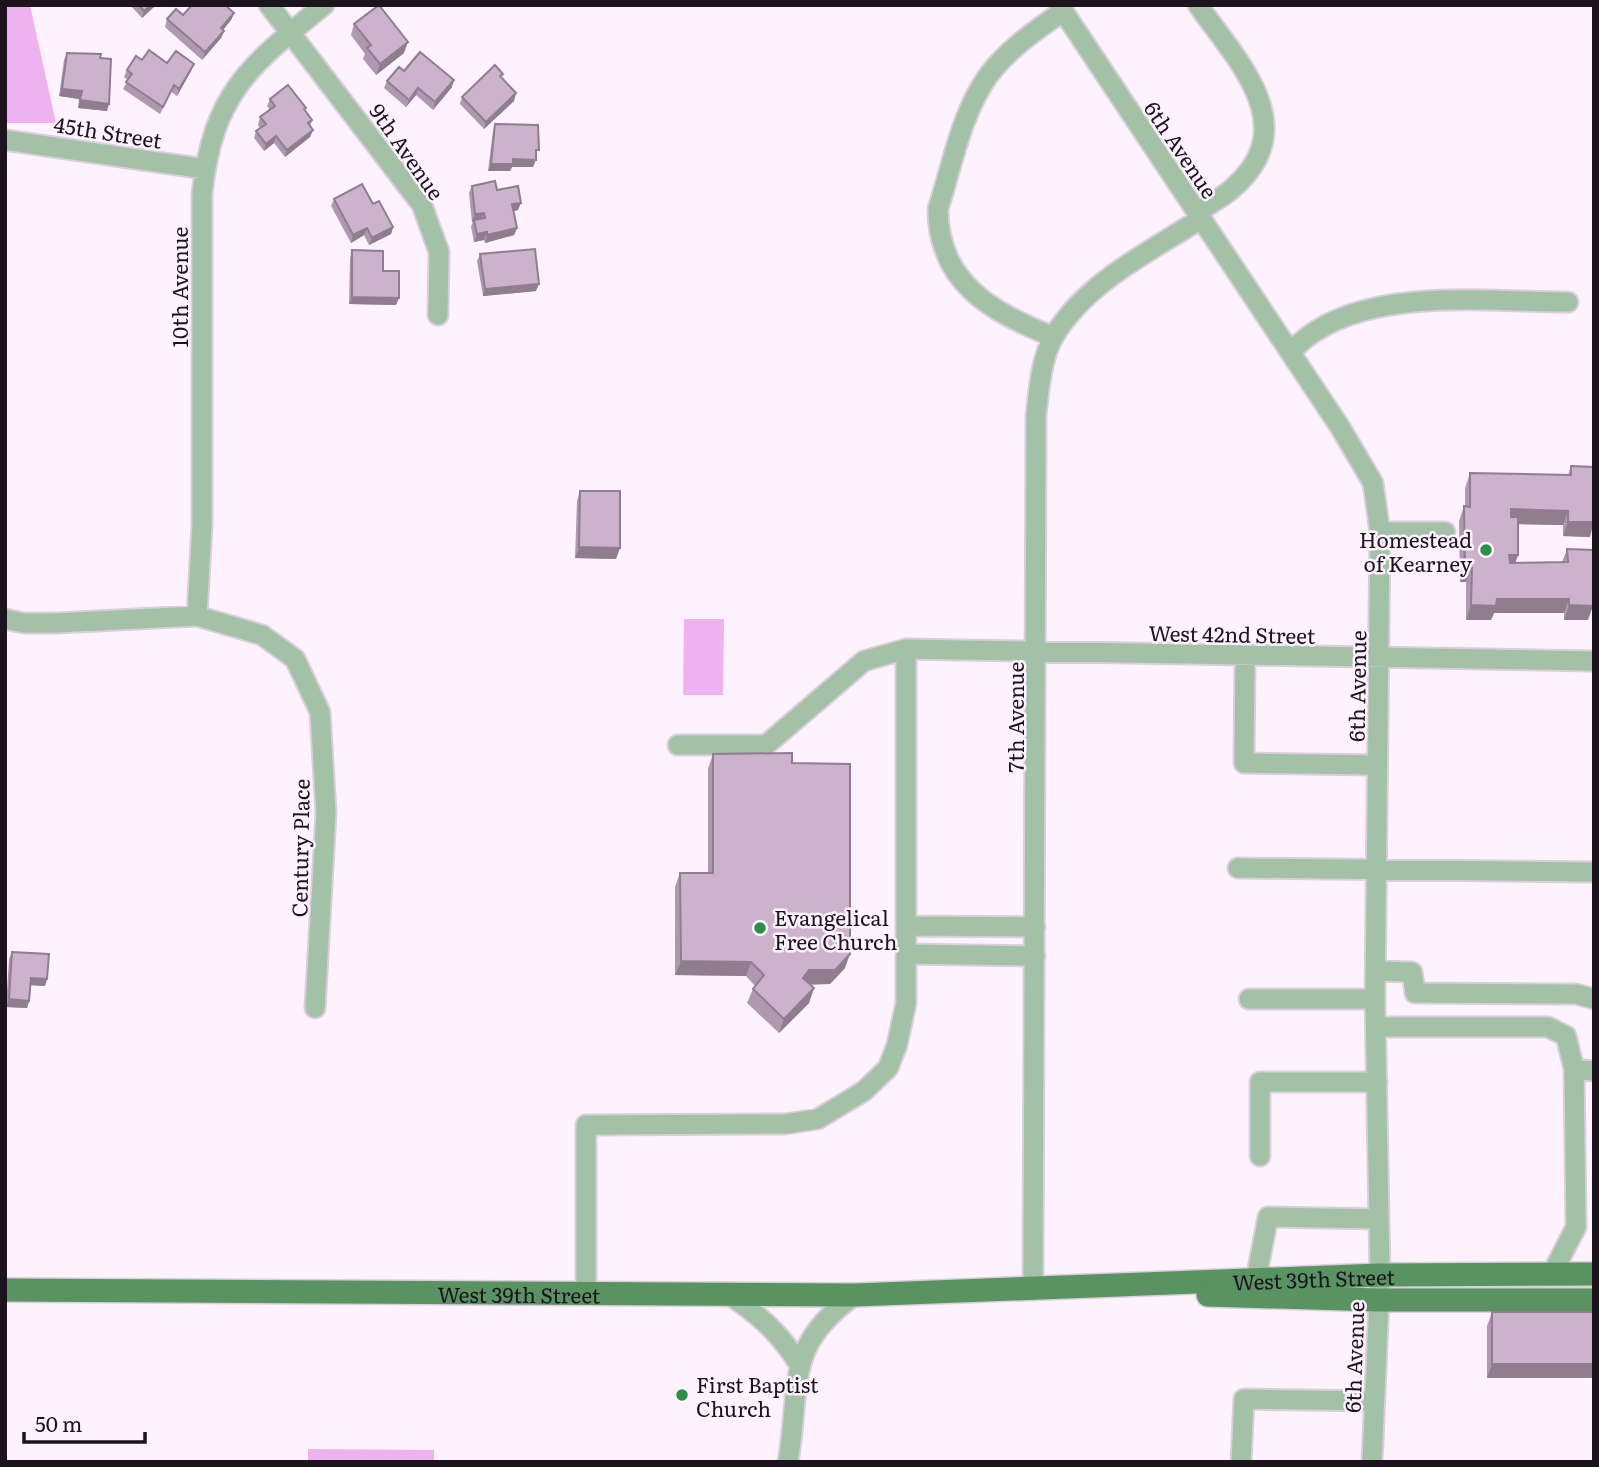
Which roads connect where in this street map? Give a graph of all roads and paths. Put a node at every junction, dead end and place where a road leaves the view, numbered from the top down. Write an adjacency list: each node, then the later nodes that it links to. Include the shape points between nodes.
1 (269, 5): 5 (street, 9th Avenue)
2 (324, 5): 5 (street, 10th Avenue)
3 (1198, 5): 8 (street, 7th Avenue, via 1254,83 1263,106 1262,149 1252,167)
4 (1060, 8): 8 (street, 6th Avenue); 11 (street, via 989,74 975,98 938,209 938,228 952,265 971,293 1016,322)
5 (290, 32): 7 (street, 10th Avenue, via 235,86 220,113); 10 (street, 9th Avenue, via 422,205 439,252)
6 (5, 140): 7 (street, 45th Street)
7 (205, 169): 15 (street, 10th Avenue)
8 (1199, 215): 11 (street, 7th Avenue, via 1083,299); 12 (street, 6th Avenue)
9 (1568, 302): 12 (street, via 1410,302 1363,311 1317,330)
10 (438, 315)
11 (1053, 337): 18 (street, 7th Avenue, via 1036,415)
12 (1291, 351): 13 (street, 6th Avenue, via 1373,483)
13 (1380, 532): 14 (street); 20 (street, 6th Avenue)
14 (1445, 532)
15 (197, 615): 16 (street, Century Place, via 56,623); 35 (street, Century Place, via 262,635 295,659 320,712 326,813)
16 (5, 619)
17 (906, 649): 18 (street, West 42nd Street); 22 (street, West 42nd Street, via 864,661 766,745); 27 (street)
18 (1037, 651): 19 (street, West 42nd Street); 28 (street, 7th Avenue)
19 (1245, 657): 20 (street, West 42nd Street); 23 (street, via 1244,762)
20 (1380, 659): 21 (street, West 42nd Street); 23 (street, 6th Avenue)
21 (1594, 661)
22 (678, 745)
23 (1377, 765): 24 (street, 6th Avenue)
24 (1376, 867): 25 (street); 26 (street); 31 (street, 6th Avenue)
25 (1238, 868)
26 (1594, 872)
27 (907, 926): 28 (street); 29 (street)
28 (1035, 927): 30 (street, 7th Avenue)
29 (907, 954): 30 (street); 48 (street, via 906,1003 888,1068 864,1091 818,1119 785,1124 586,1125)
30 (1035, 956): 47 (street, 7th Avenue)
31 (1376, 971): 33 (street, 6th Avenue); 34 (street, via 1412,972 1415,993 1576,994)
32 (1249, 999): 33 (street)
33 (1375, 999): 36 (street, 6th Avenue)
34 (1594, 999)
35 (315, 1008)
36 (1376, 1027): 37 (street, via 1548,1027 1566,1036); 38 (street, 6th Avenue)
37 (1584, 1070): 40 (street)
38 (1377, 1082): 39 (street, via 1260,1082); 41 (street, 6th Avenue)
39 (1260, 1156)
40 (1585, 1208): 42 (street)
41 (1378, 1219): 44 (street, 6th Avenue); 45 (street, via 1268,1217)
42 (1555, 1274): 43 (main road, West 39th Street); 44 (main road, West 39th Street)
43 (1594, 1274)
44 (1380, 1275): 45 (main road, West 39th Street); 51 (street, 6th Avenue)
45 (1256, 1279): 47 (main road, West 39th Street)
46 (5, 1290): 48 (main road, West 39th Street)
47 (1033, 1290): 50 (main road, West 39th Street); 51 (main road, West 39th Street)
48 (586, 1293): 49 (main road, West 39th Street)
49 (728, 1294): 50 (main road, West 39th Street); 53 (street, via 762,1317 784,1339)
50 (855, 1295): 53 (street, via 831,1312 811,1335)
51 (1378, 1300): 52 (main road, West 39th Street); 54 (street, 6th Avenue)
52 (1594, 1300)
53 (799, 1364): 55 (street)
54 (1374, 1401): 56 (street, via 1244,1399); 57 (street, 6th Avenue)
55 (788, 1462)
56 (1241, 1462)
57 (1372, 1462)

